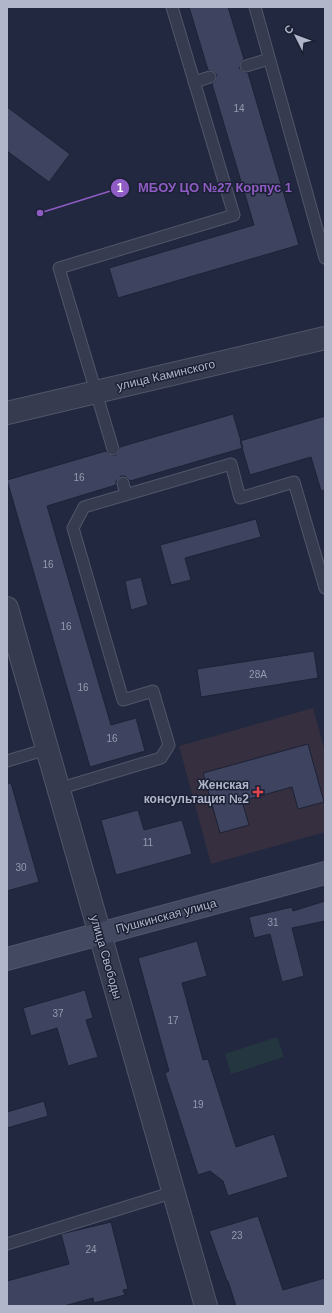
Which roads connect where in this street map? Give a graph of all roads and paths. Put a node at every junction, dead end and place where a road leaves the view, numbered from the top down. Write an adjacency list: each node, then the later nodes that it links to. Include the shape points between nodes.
1 (172, 7): 6 (lane)
2 (254, 7): 3 (lane)
3 (269, 59): 4 (lane); 7 (lane)
4 (246, 66)
5 (210, 77): 6 (lane)
6 (194, 82): 9 (lane, via 234,215 59,268)
7 (325, 258)
8 (325, 338): 9 (street, улица Каминского)
9 (96, 391): 10 (street, улица Каминского); 11 (lane)
10 (7, 413)
11 (113, 448)
12 (123, 483): 13 (lane)
13 (126, 495): 14 (lane, via 231,464 240,498 294,482); 18 (lane, via 84,507 73,528 123,700 153,691 169,745 161,758)
14 (325, 585)
15 (7, 608): 16 (street, улица Свободы)
16 (47, 749): 17 (lane); 18 (street, улица Свободы)
17 (7, 761)
18 (58, 789): 20 (street, улица Свободы)
19 (325, 873): 20 (street, Пушкинская улица)
20 (100, 934): 21 (street, Пушкинская улица); 22 (street, улица Свободы)
21 (7, 960)
22 (174, 1192): 23 (lane); 24 (street, улица Свободы)
23 (7, 1244)
24 (206, 1306)

